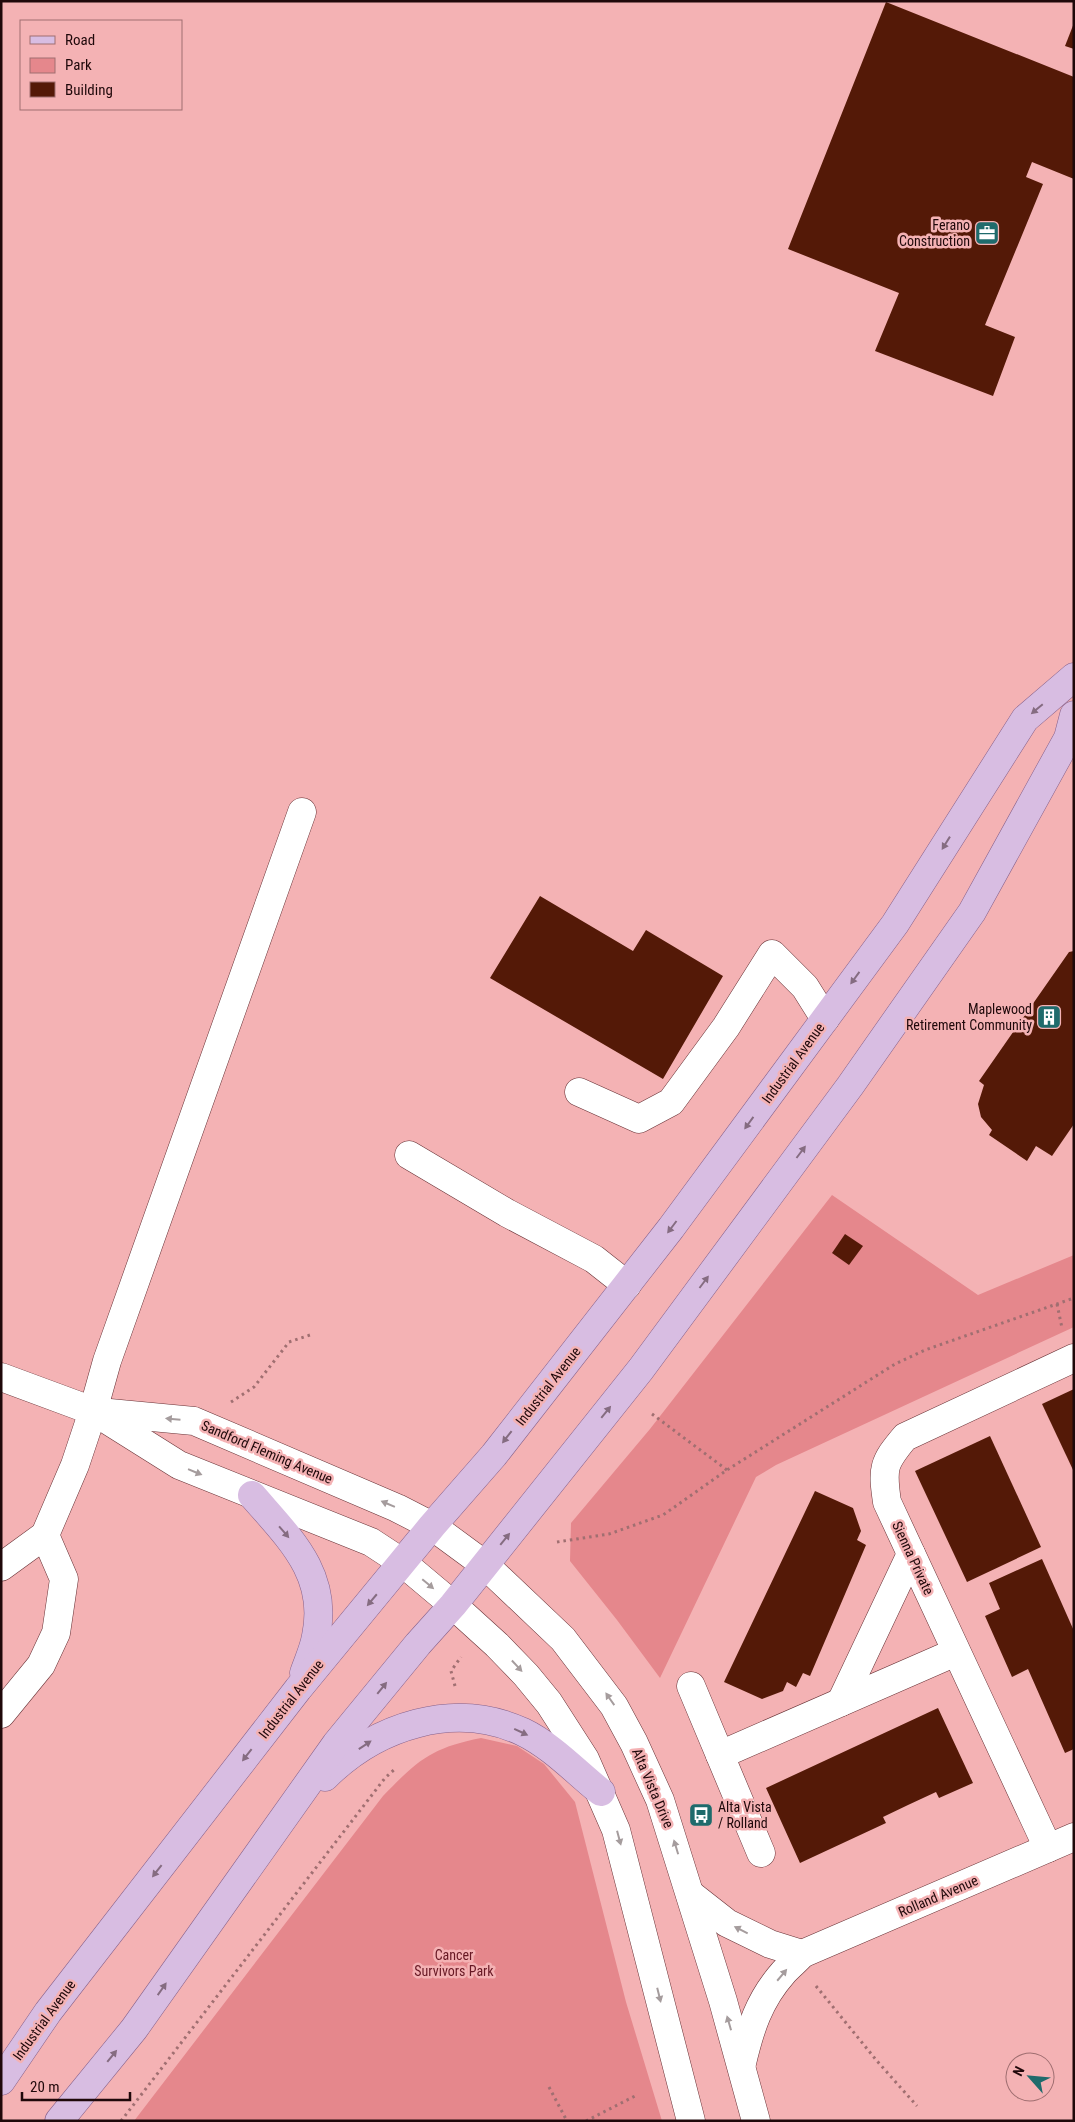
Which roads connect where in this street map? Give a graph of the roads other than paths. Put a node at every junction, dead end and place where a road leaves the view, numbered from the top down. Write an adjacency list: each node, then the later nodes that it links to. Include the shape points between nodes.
1 (1074, 677): 4 (main road, Industrial Avenue, one-way to 4, via 1025,719 895,924)
2 (1074, 715): 16 (main road, one-way to 2, via 646,1361 850,1086 961,928 1068,738)
3 (302, 812): 10 (street, via 106,1361)
4 (825, 1019): 5 (street, via 805,987 772,954 726,1027 671,1102 639,1119); 7 (main road, Industrial Avenue, one-way to 7)
5 (579, 1092)
6 (409, 1155): 7 (street, via 507,1213 594,1258)
7 (627, 1285): 12 (main road, Industrial Avenue, one-way to 12, via 494,1454)
8 (1074, 1358): 14 (street, Sienna Private, via 905,1437 888,1456 883,1479 887,1502)
9 (1, 1377): 10 (street, Sandford Fleming Avenue)
10 (93, 1411): 11 (street, Sandford Fleming Avenue, one-way to 11, via 178,1465); 12 (street, Sandford Fleming Avenue, one-way to 10, via 398,1508 194,1421); 13 (street, via 75,1465)
11 (252, 1495): 15 (street, Sandford Fleming Avenue, via 363,1537); 21 (main road, one-way to 21, via 297,1546 312,1574 319,1612 316,1637)
12 (432, 1526): 15 (main road, Industrial Avenue); 16 (street, Alta Vista Drive)
13 (45, 1535): 17 (street); 23 (street, via 64,1579 56,1633 41,1665)
14 (911, 1554): 19 (street, Sienna Private); 22 (street)
15 (403, 1563): 18 (street, one-way to 18); 21 (main road, Industrial Avenue, one-way to 21)
16 (484, 1565): 18 (main road); 30 (street, Alta Vista Drive, one-way to 16, via 660,1800 614,1706 563,1639)
17 (1, 1568)
18 (453, 1605): 25 (street, one-way to 25, via 497,1645 549,1703 585,1759); 27 (main road, one-way to 18, via 336,1744)
19 (956, 1652): 22 (street); 28 (street, Sienna Private)
20 (691, 1686): 24 (street)
21 (298, 1689): 32 (main road, Industrial Avenue, one-way to 32)
22 (841, 1702): 24 (street)
23 (1, 1714)
24 (720, 1755): 29 (street)
25 (601, 1792): 27 (main road, one-way to 25, via 340,1762 372,1740 426,1721 477,1720 498,1723 524,1733 549,1749); 37 (street, one-way to 37, via 619,1839)
26 (1074, 1837): 28 (street, Rolland Avenue)
27 (268, 1839): 36 (main road, one-way to 27, via 134,2028)
28 (1048, 1848): 31 (street, Rolland Avenue)
29 (760, 1853)
30 (690, 1894): 31 (street, one-way to 30, via 770,1944 727,1923); 34 (street, Alta Vista Drive, one-way to 30)
31 (802, 1954): 34 (street, Rolland Avenue, one-way to 31, via 750,2027 768,1993)
32 (48, 2012): 33 (main road); 35 (main road, Industrial Avenue)
33 (1, 2056)
34 (741, 2066): 38 (street, Alta Vista Drive)
35 (1, 2081)
36 (59, 2121)
37 (691, 2121)
38 (756, 2121)

